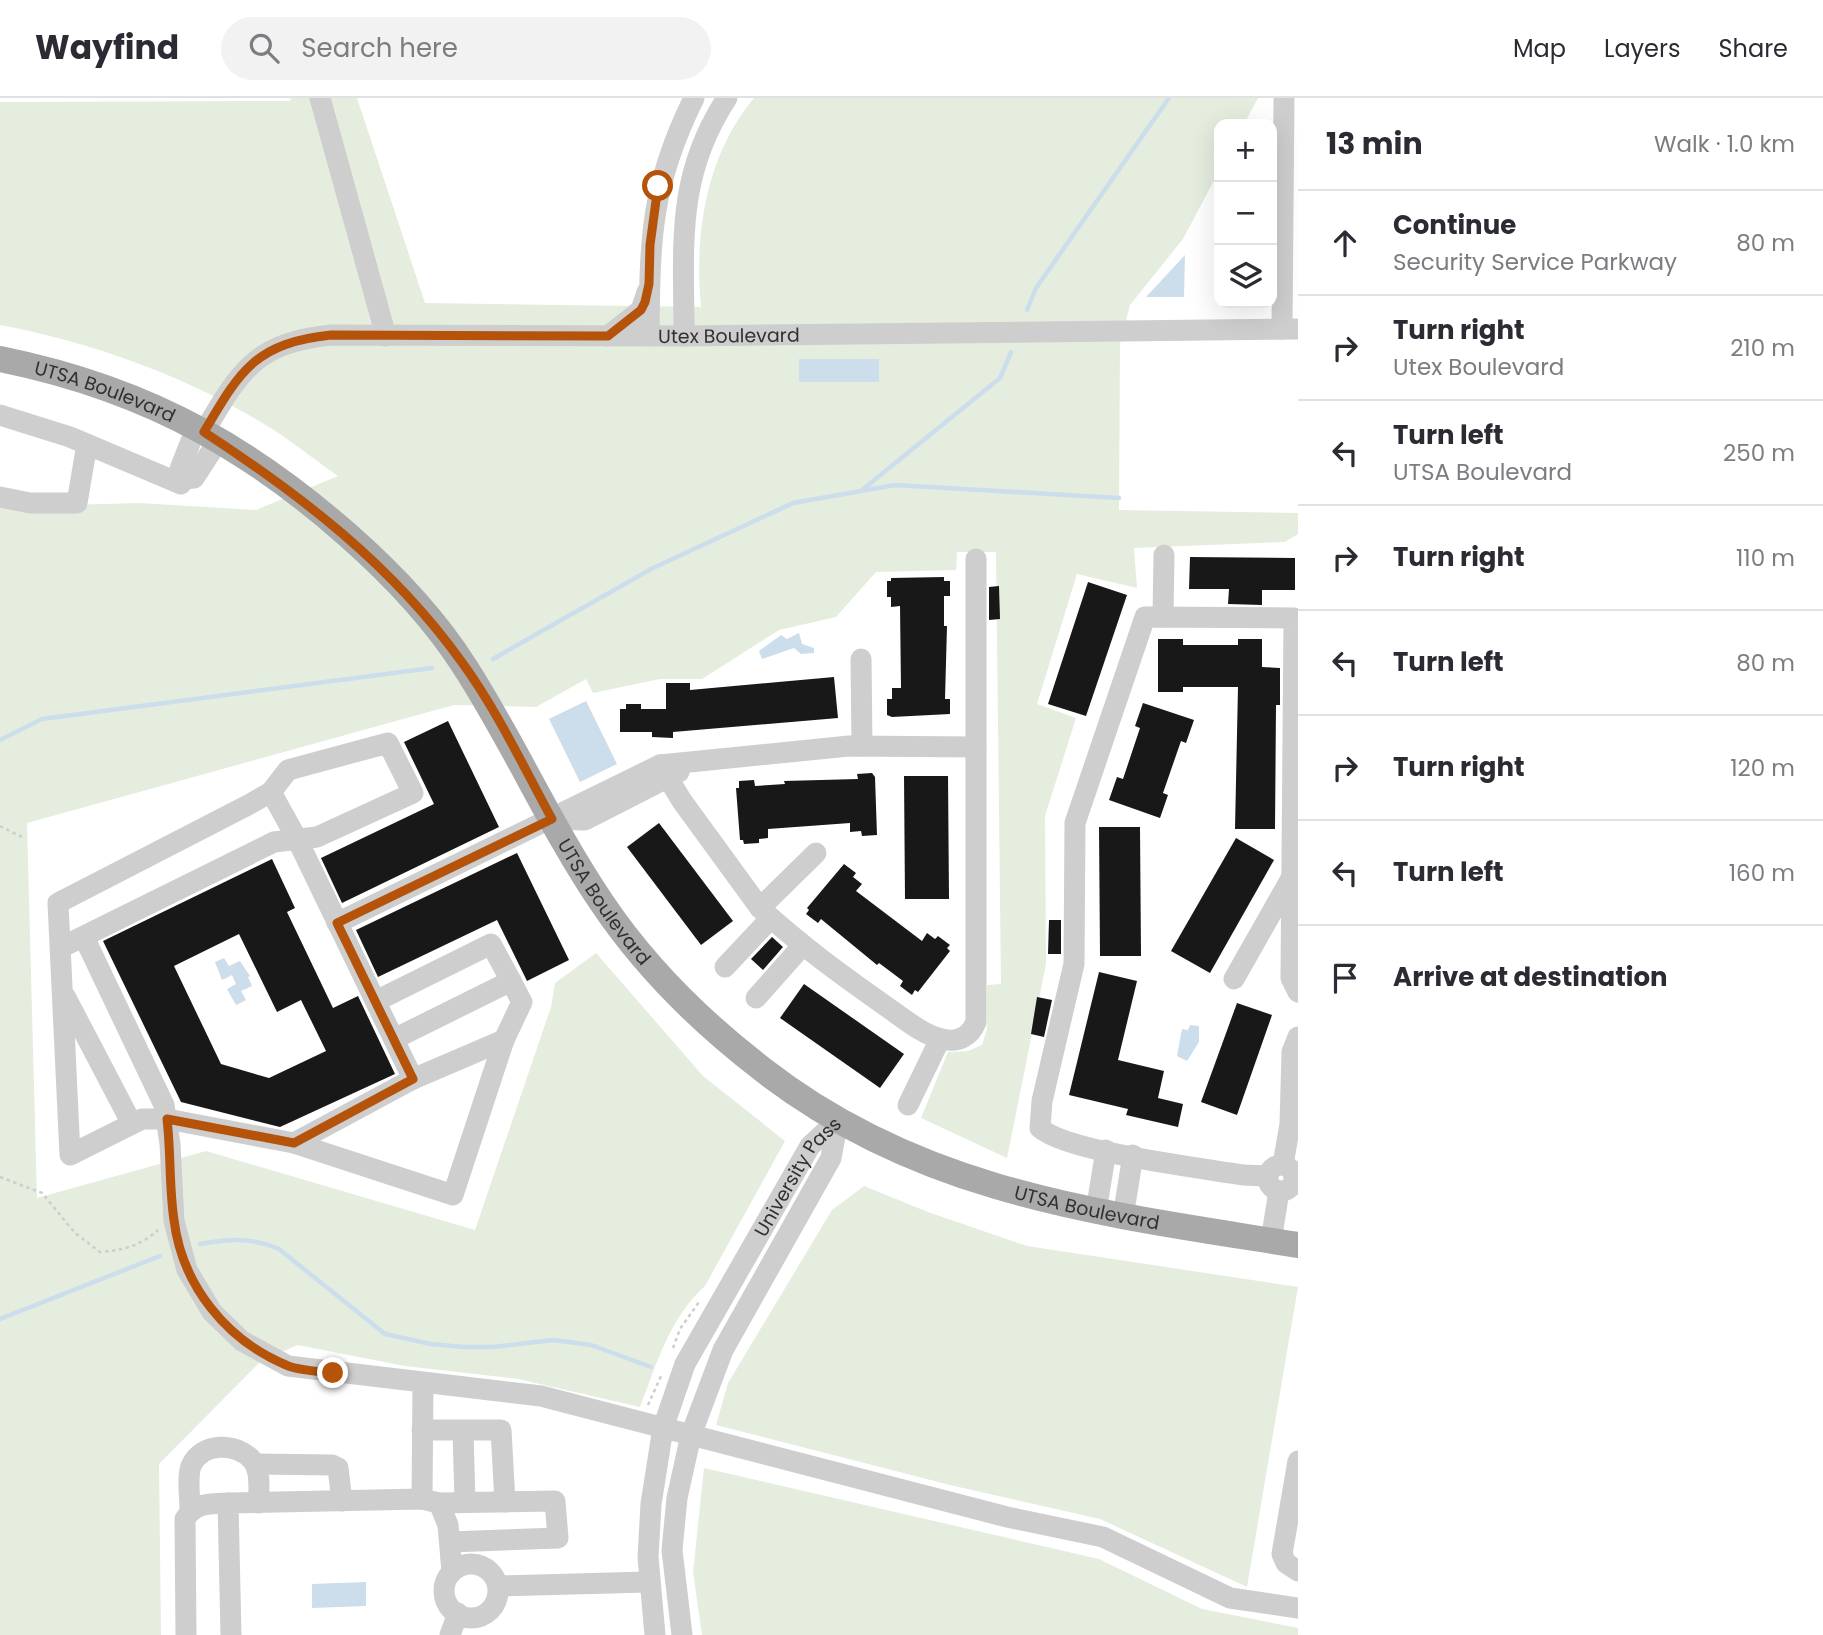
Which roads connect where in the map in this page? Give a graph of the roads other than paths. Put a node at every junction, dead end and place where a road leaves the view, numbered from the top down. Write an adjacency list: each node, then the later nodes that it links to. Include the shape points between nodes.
1 (320, 98): 7 (street)
2 (694, 98): 5 (street, via 673,140 658,186)
3 (727, 98): 10 (street, via 712,121 688,187)
4 (1283, 98): 6 (street)
5 (649, 284): 8 (street, via 641,310); 9 (street)
6 (1290, 328): 10 (street, Utex Boulevard)
7 (386, 336): 8 (street, Utex Boulevard); 13 (street, Utex Boulevard, via 331,335 280,345 251,361 229,388)
8 (608, 336): 9 (street, Utex Boulevard)
9 (649, 336): 10 (street, Utex Boulevard)
10 (684, 336)
11 (0, 359): 13 (main road, UTSA Boulevard, via 96,386)
12 (0, 415): 14 (street)
13 (206, 433): 14 (street, Utex Boulevard, via 194,478 181,484); 24 (main road, UTSA Boulevard, via 299,496 406,591 462,662)
14 (87, 444): 15 (street, via 78,503 30,503)
15 (0, 497)
16 (1164, 555): 18 (street)
17 (976, 559): 21 (street)
18 (1163, 617): 27 (street, via 1294,618); 50 (street, via 1145,617 1075,823 1074,964 1039,1116 1041,1128 1049,1136)
19 (861, 659): 20 (street)
20 (862, 747): 21 (street); 22 (street, via 695,760)
21 (976, 747): 42 (street, via 976,1022 964,1038)
22 (664, 772): 24 (street, via 577,803); 28 (street)
23 (271, 792): 25 (street); 25 (street, via 288,770 388,743 413,793 317,837); 32 (street, via 58,903)
24 (552, 819): 29 (street); 47 (main road, UTSA Boulevard, via 601,902 680,997 764,1071)
25 (297, 839): 29 (street); 30 (street, via 274,842)
26 (816, 853): 28 (street)
27 (1293, 874): 34 (street); 37 (street, via 1291,978)
28 (766, 913): 31 (street); 33 (street)
29 (337, 923): 39 (street)
30 (84, 937): 32 (street); 46 (street)
31 (803, 945): 38 (street); 42 (street, via 906,1020)
32 (60, 948): 36 (street)
33 (725, 967)
34 (1234, 979)
35 (511, 981): 39 (street, via 491,944); 41 (street); 43 (street, via 522,1002)
36 (62, 990): 48 (street); 48 (street, via 70,1155)
37 (1298, 992)
38 (755, 998)
39 (376, 1001): 41 (street)
40 (1298, 1037): 52 (street, via 1292,1052 1290,1124)
41 (394, 1039): 44 (street)
42 (940, 1039): 45 (street)
43 (504, 1040): 44 (street); 49 (street, via 453,1195)
44 (413, 1079): 49 (street)
45 (908, 1105)
46 (167, 1119): 48 (street, via 142,1119); 49 (street); 57 (street, via 174,1221 187,1270 212,1311 242,1341 288,1366)
47 (838, 1120): 53 (main road, UTSA Boulevard, via 972,1181); 58 (street, University Pass, via 810,1146 685,1364); 61 (street, University Pass, via 831,1158 723,1350)
48 (132, 1124)
49 (294, 1143)
50 (1106, 1150): 51 (street); 53 (street)
51 (1133, 1156): 52 (street); 54 (street)
52 (1276, 1178): 55 (street)
53 (1096, 1212): 54 (main road, UTSA Boulevard)
54 (1123, 1217): 55 (main road, UTSA Boulevard)
55 (1271, 1241): 56 (main road, UTSA Boulevard)
56 (1298, 1245)
57 (423, 1383): 58 (street, via 541,1396); 59 (street)
58 (663, 1428): 61 (street); 74 (street, University Pass, via 651,1504)
59 (422, 1430): 60 (street); 65 (street)
60 (463, 1431): 66 (street); 67 (street, via 501,1430)
61 (691, 1435): 76 (street, via 1007,1517 1103,1537 1230,1598); 82 (street, University Pass, via 677,1498 672,1550)
62 (1298, 1461): 72 (street, via 1282,1554)
63 (255, 1464): 64 (street, via 332,1465 338,1468); 69 (street); 70 (street, via 229,1447 205,1452 190,1468)
64 (342, 1501): 65 (street); 69 (street)
65 (430, 1501): 66 (street); 71 (street, via 446,1513)
66 (465, 1502): 67 (street)
67 (505, 1502): 71 (street, via 555,1501 558,1538)
68 (228, 1503): 69 (street); 70 (street); 79 (street)
69 (259, 1503)
70 (190, 1510): 78 (street, via 185,1519)
71 (450, 1542): 73 (street)
72 (1298, 1571)
73 (452, 1572): 75 (street, via 475,1564 490,1572); 77 (street, via 445,1596)
74 (648, 1582): 75 (street); 81 (street, University Pass)
75 (498, 1586): 77 (street, via 489,1611 472,1618)
76 (1298, 1608)
77 (457, 1614): 80 (street)
78 (186, 1635)
79 (231, 1635)
80 (450, 1635)
81 (655, 1635)
82 (682, 1635)

